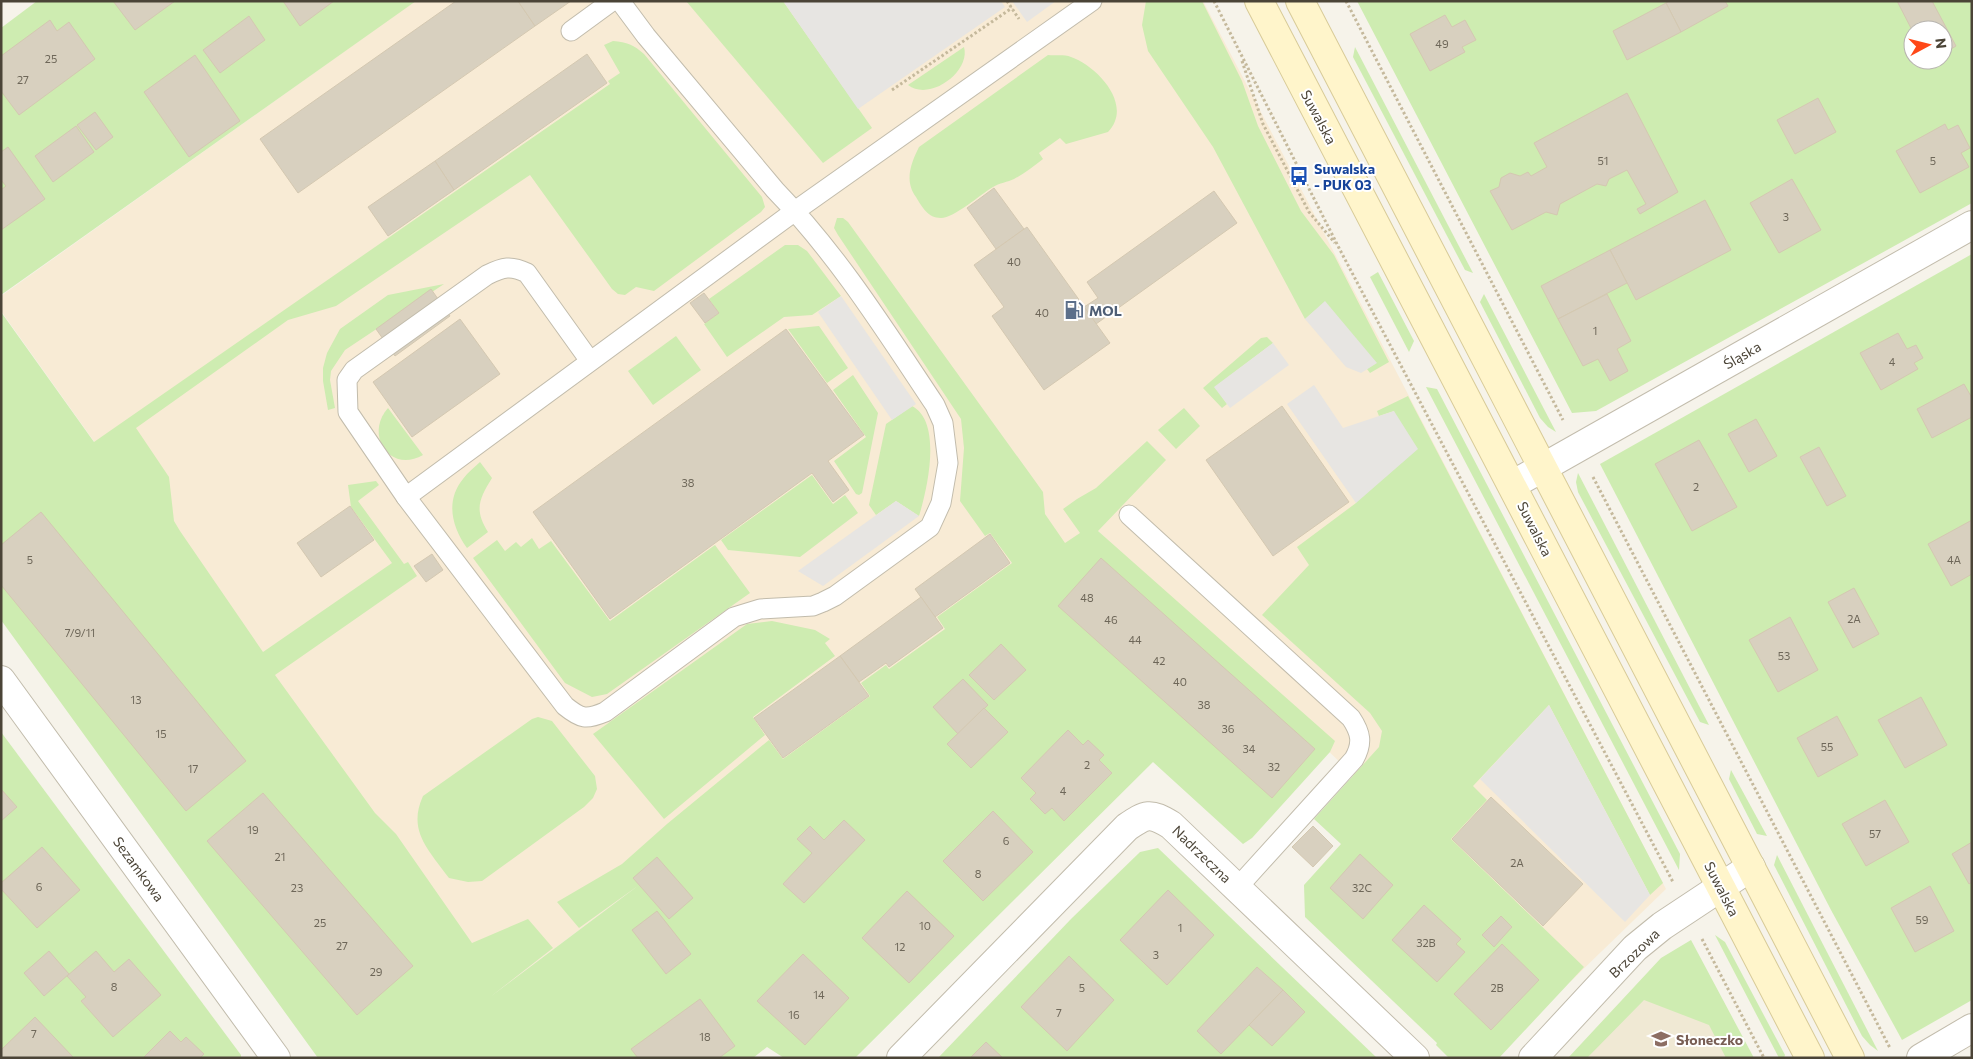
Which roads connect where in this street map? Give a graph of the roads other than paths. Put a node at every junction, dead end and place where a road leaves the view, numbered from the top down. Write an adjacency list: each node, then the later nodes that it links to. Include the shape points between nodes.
1 (612, 1): 6 (lane)
2 (620, 1): 7 (lane, via 768,183)
3 (1092, 1): 7 (lane)
4 (1259, 1): 11 (street, Suwalska)
5 (1300, 1): 10 (street)
6 (571, 31)
7 (795, 210): 9 (lane); 12 (lane, via 842,267 935,405 943,423 948,462 941,503 930,527 915,539 823,602 813,606 760,609 734,617 605,712 590,718 576,716 565,706)
8 (1972, 225): 10 (street, Śląska)
9 (590, 361): 12 (lane); 12 (lane, via 527,273 502,268 487,275 354,370 347,380 348,412)
10 (1543, 468): 11 (street, Śląska); 15 (street)
11 (1512, 485): 16 (street, Suwalska)
12 (406, 496)
13 (1129, 514): 17 (lane, via 1358,728 1360,749 1354,760)
14 (1, 680): 19 (street, Sezamkowa)
15 (1751, 867): 16 (street, Brzozowa); 24 (street)
16 (1721, 886): 22 (street, Brzozowa, via 1635,948); 23 (street, Suwalska)
17 (1237, 888): 20 (street, Nadrzeczna, via 1171,824 1157,816 1142,817 1126,827); 21 (street, Nadrzeczna)
18 (1972, 1028): 25 (street)
19 (276, 1058)
20 (901, 1058)
21 (1415, 1058)
22 (1532, 1058)
23 (1810, 1058)
24 (1850, 1058)
25 (1921, 1058)

